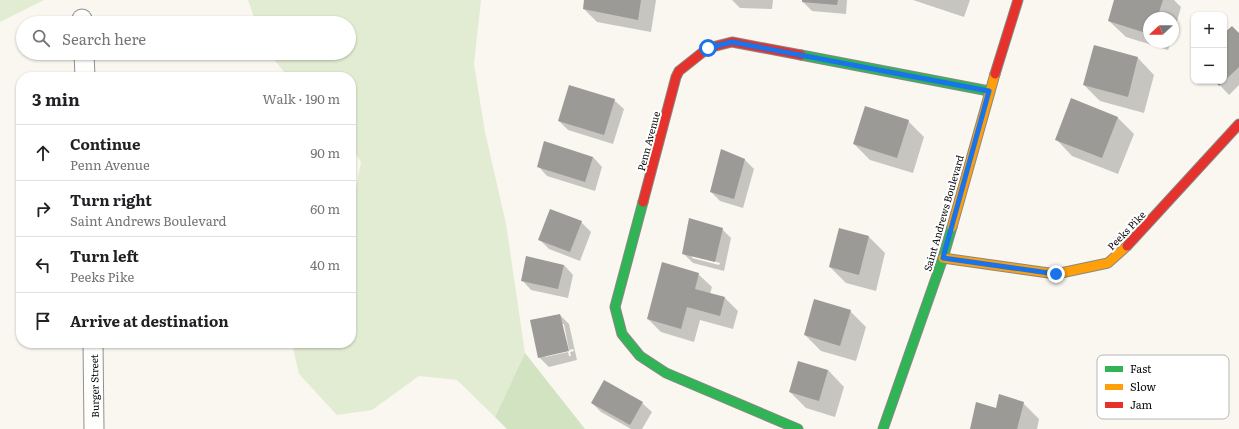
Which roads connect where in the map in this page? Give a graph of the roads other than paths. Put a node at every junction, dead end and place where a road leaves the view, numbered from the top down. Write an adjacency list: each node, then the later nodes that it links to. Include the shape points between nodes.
1 (1018, 0): 4 (street, Saint Andrews Boulevard)
2 (84, 60): 3 (street)
3 (85, 72)
4 (989, 91): 6 (street, Saint Andrews Boulevard); 9 (street, Penn Avenue, via 732,42 708,48 679,71 615,307 622,334 640,356 666,373)
5 (1239, 124): 6 (street, Peeks Pike, via 1127,246 1108,263 1056,274)
6 (943, 258): 10 (street, Saint Andrews Boulevard)
7 (93, 348): 8 (street, Burger Street)
8 (94, 429)
9 (798, 429)
10 (883, 429)

